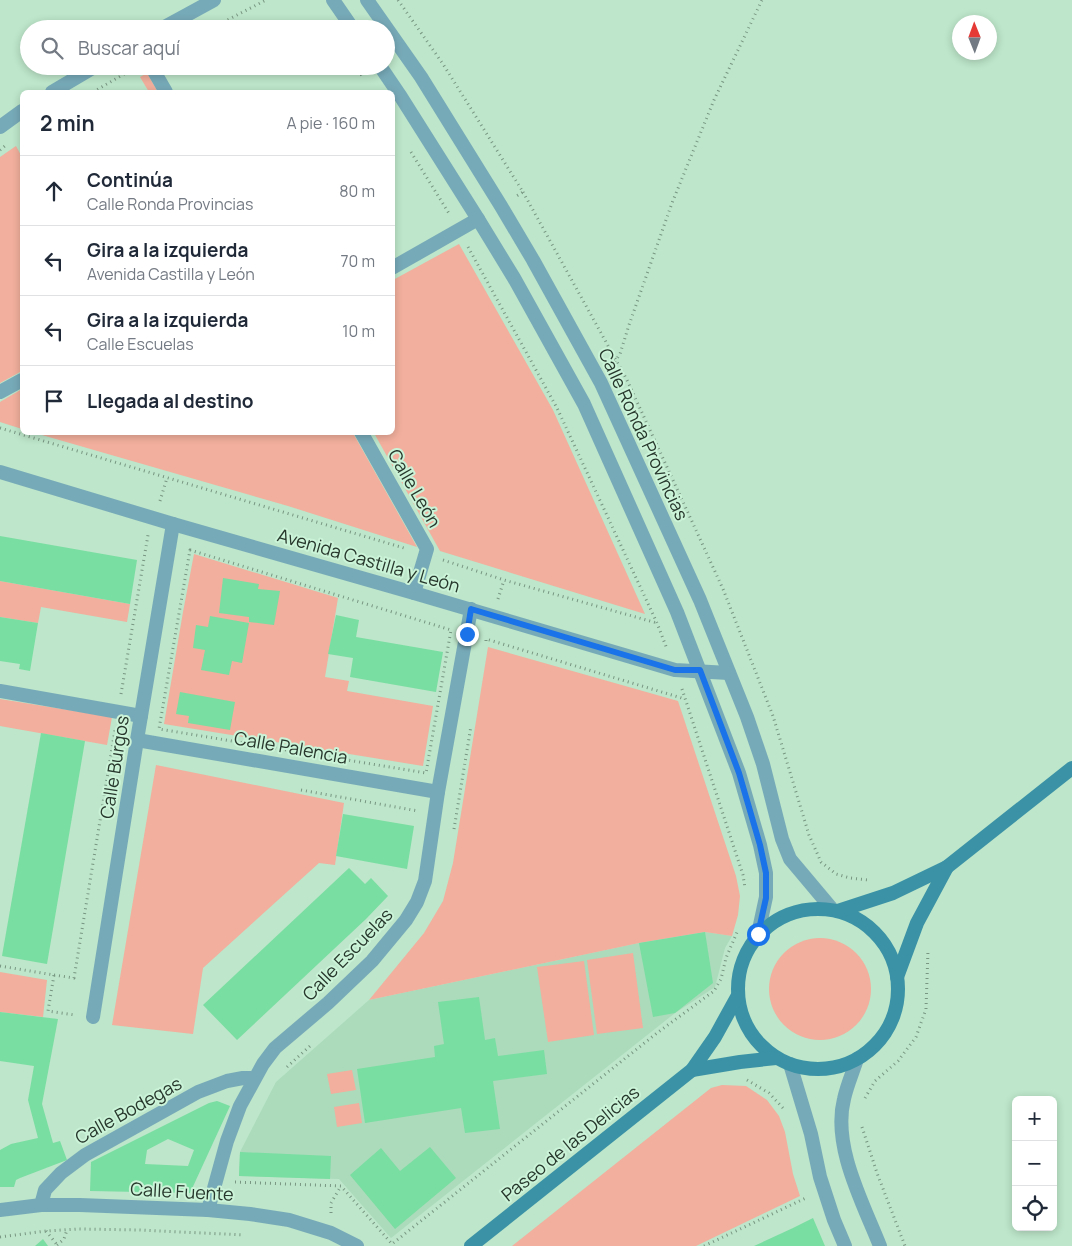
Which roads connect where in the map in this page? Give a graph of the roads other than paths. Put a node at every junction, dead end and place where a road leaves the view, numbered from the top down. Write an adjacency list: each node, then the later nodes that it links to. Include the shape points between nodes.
1 (214, 0): 4 (street)
2 (333, 0): 5 (street)
3 (367, 0): 6 (street, Calle Ronda Provincias)
4 (177, 20)
5 (347, 20)
6 (381, 20)
7 (395, 40): 25 (street, Calle Ronda Provincias, via 501,206 601,383 700,600)
8 (81, 75): 11 (street)
9 (156, 75): 12 (street)
10 (386, 75): 15 (street)
11 (55, 90)
12 (165, 90)
13 (20, 112): 14 (street)
14 (0, 127)
15 (478, 219): 16 (street); 24 (street, via 584,404)
16 (395, 266)
17 (20, 381): 18 (street)
18 (0, 392)
19 (363, 435): 22 (street, Calle León, via 427,549)
20 (0, 472): 21 (street, Avenida Castilla y León)
21 (173, 524): 22 (street, Avenida Castilla y León); 27 (street, Calle Burgos)
22 (414, 593): 23 (street, Avenida Castilla y León)
23 (471, 609): 24 (street, Avenida Castilla y León, via 675,670); 30 (street, Calle Escuelas)
24 (700, 670): 25 (street, Avenida Castilla y León); 33 (street, via 739,773 760,845 766,873 766,898)
25 (729, 673): 32 (street, Calle Ronda Provincias, via 763,764 790,859)
26 (0, 691): 27 (street)
27 (141, 716): 28 (street, Calle Burgos)
28 (137, 740): 30 (street, Calle Palencia); 36 (street, Calle Burgos)
29 (1072, 768): 31 (main road)
30 (438, 792): 41 (street, Calle Escuelas, via 424,881 406,920 372,961 275,1048)
31 (947, 867): 32 (main road, via 893,892); 34 (main road, via 918,923)
32 (835, 910): 33 (main road, via 799,910 784,915); 34 (main road, via 853,916 878,935 894,962)
33 (758, 934): 35 (main road, via 742,960)
34 (897, 977): 38 (main road, via 896,1009 890,1024 882,1038)
35 (737, 997): 37 (main road, via 746,1026 764,1049); 40 (main road, Paseo de las Delicias)
36 (93, 1017)
37 (776, 1058): 39 (main road); 40 (main road, Paseo de las Delicias)
38 (857, 1059): 39 (main road, via 824,1068); 48 (street, via 844,1099 841,1128 850,1170)
39 (790, 1064): 47 (street, via 820,1178)
40 (692, 1070): 46 (main road, Paseo de las Delicias)
41 (254, 1078): 42 (street, Calle Bodegas, via 227,1081 198,1092 85,1156 61,1173 45,1190); 44 (street, Calle Escuelas, via 227,1141)
42 (41, 1205): 43 (street, Calle Fuente); 44 (street, Calle Fuente)
43 (0, 1210)
44 (208, 1210): 45 (street, Calle Fuente, via 289,1220 331,1233)
45 (358, 1246)
46 (471, 1246)
47 (845, 1246)
48 (880, 1246)

